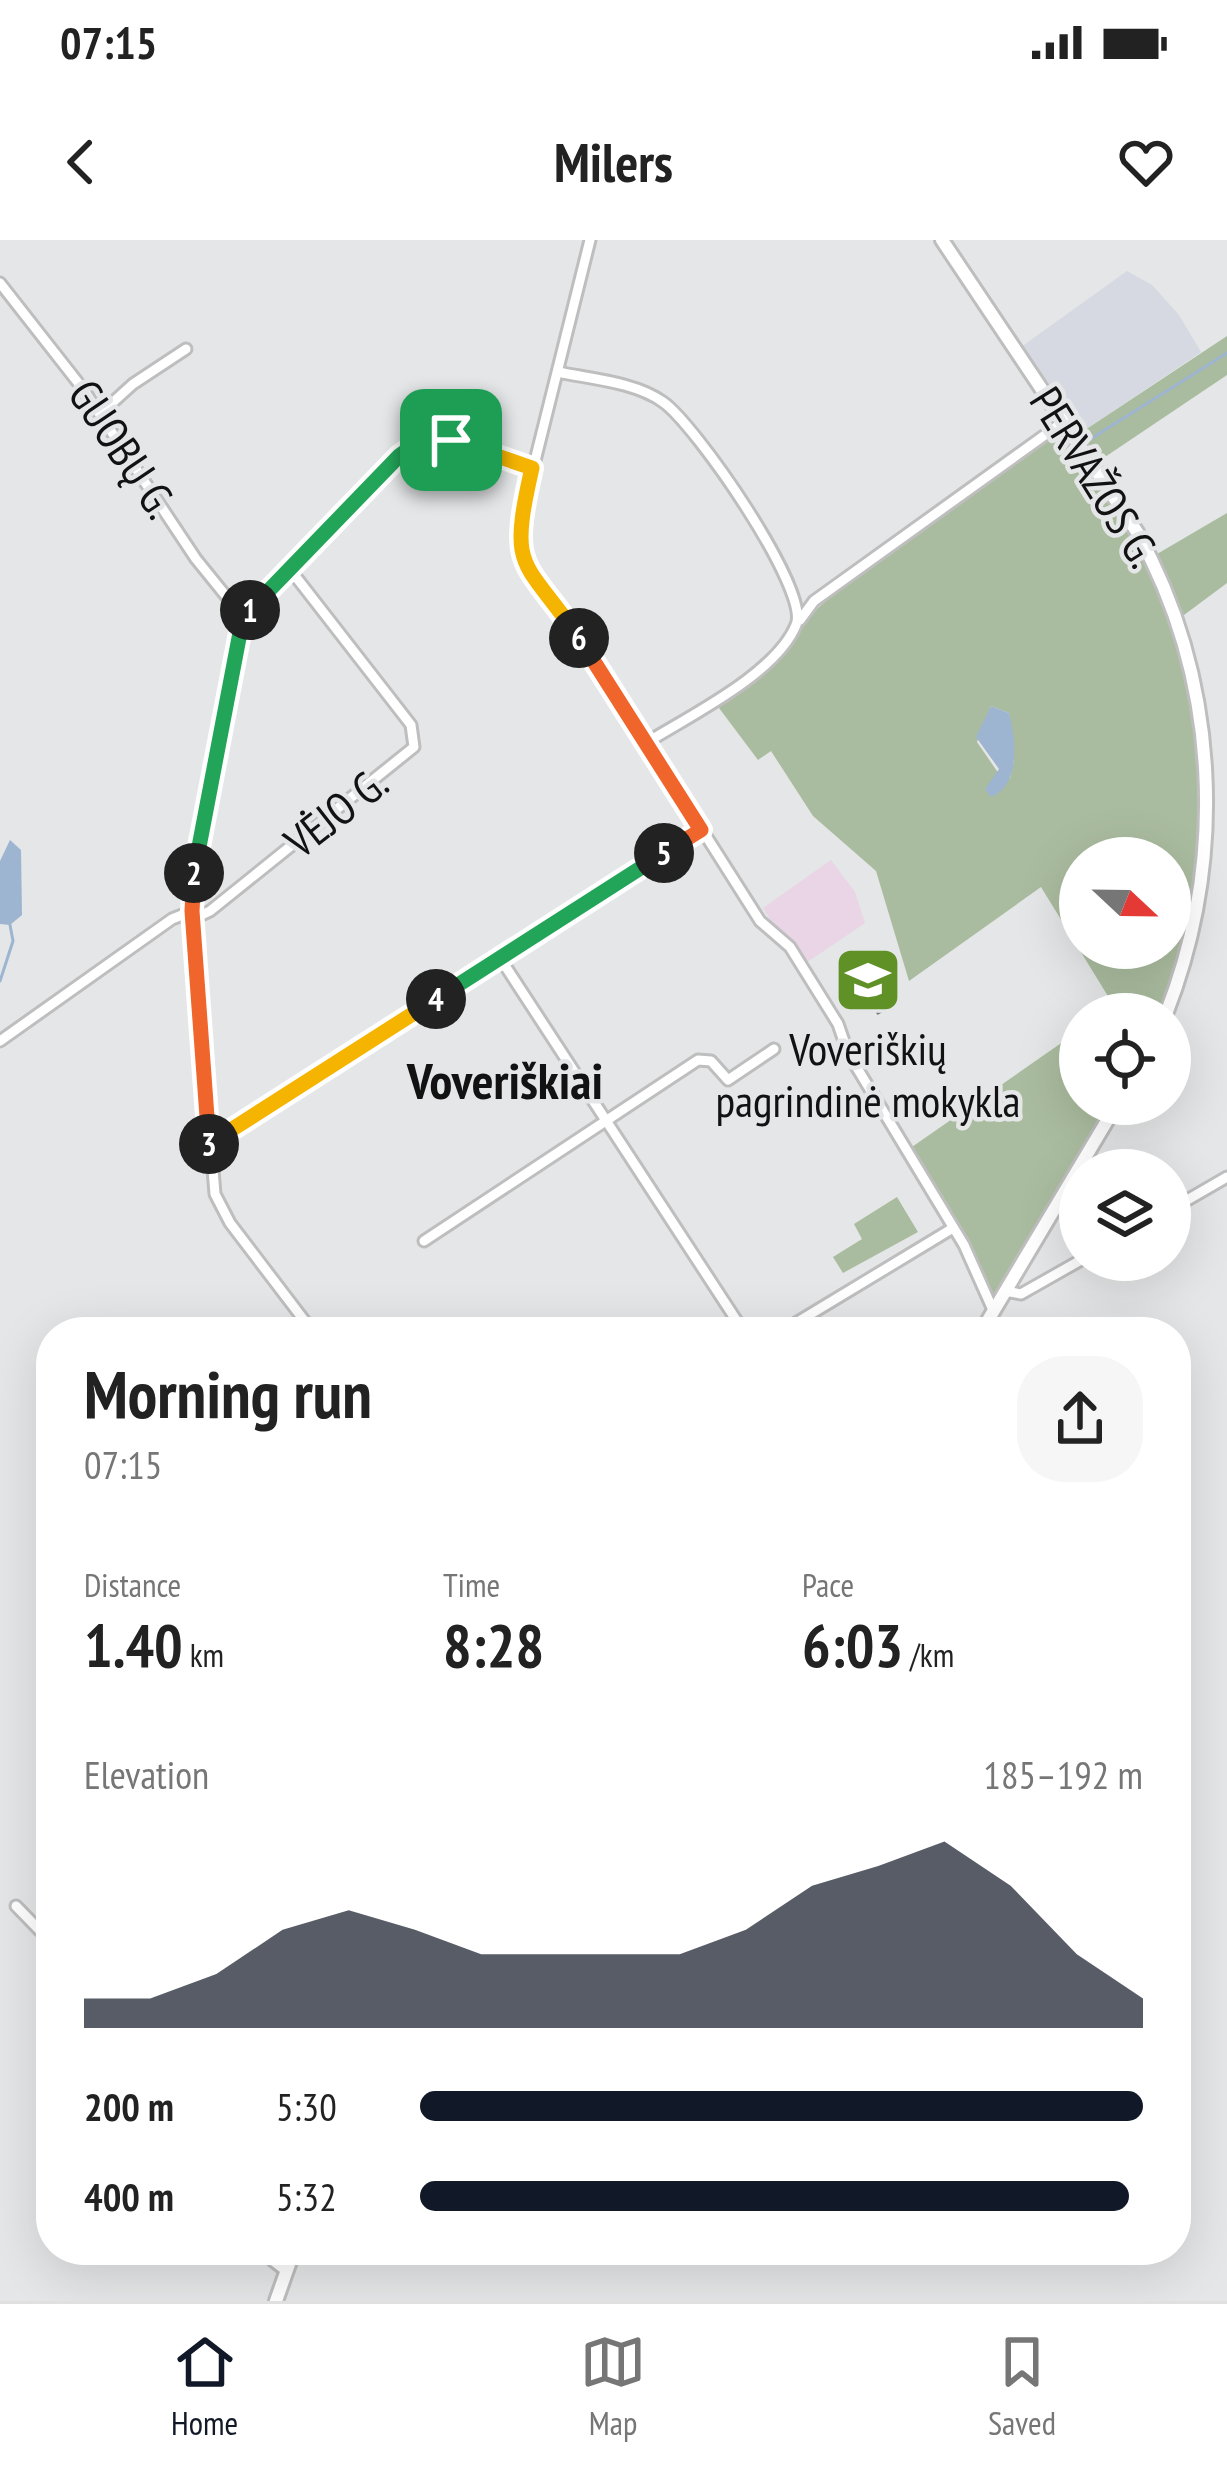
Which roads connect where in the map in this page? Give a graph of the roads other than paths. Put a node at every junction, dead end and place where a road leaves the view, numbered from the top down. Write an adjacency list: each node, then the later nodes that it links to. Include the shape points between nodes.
1 (590, 240): 5 (street)
2 (942, 240): 7 (main road, PERVAŽOS G.)
3 (0, 283): 6 (street, GUOBŲ G.)
4 (186, 349): 6 (street)
5 (558, 372): 8 (street); 10 (street, via 638,390 670,407 763,535)
6 (100, 413): 12 (street, GUOBŲ G.)
7 (1064, 422): 11 (street); 18 (main road, PERVAŽOS G., via 1150,556 1208,728 1204,879)
8 (532, 468): 9 (street, via 451,440 419,442); 14 (street, via 521,557)
9 (289, 568): 12 (street); 16 (street, VĖJO G., via 411,725 413,747 210,911)
10 (796, 596): 11 (street); 13 (street)
11 (814, 601): 13 (street)
12 (243, 617): 16 (street)
13 (797, 624): 14 (street, via 758,669)
14 (646, 743): 15 (street)
15 (701, 830): 17 (street); 26 (street, via 760,921 799,960)
16 (192, 915): 19 (street, via 172,919); 23 (street)
17 (500, 958): 21 (street); 23 (street)
18 (1174, 993)
19 (0, 1041)
20 (774, 1049): 21 (street, via 728,1080 711,1061 698,1060)
21 (606, 1120): 27 (street); 32 (street)
22 (1104, 1125): 29 (main road)
23 (209, 1146): 31 (street, via 215,1194 230,1222)
24 (1227, 1178): 25 (street)
25 (1191, 1198)
26 (953, 1228): 30 (street); 33 (street)
27 (424, 1241)
28 (1059, 1272): 29 (street, via 1021,1294)
29 (1005, 1291): 30 (main road)
30 (993, 1310): 34 (main road)
31 (302, 1317)
32 (734, 1317)
33 (807, 1317)
34 (989, 1317)
35 (16, 1906): 36 (street)
36 (36, 1927)
37 (278, 2265): 39 (street)
38 (288, 2265): 39 (main road)
39 (286, 2271): 40 (main road)
40 (276, 2301)

